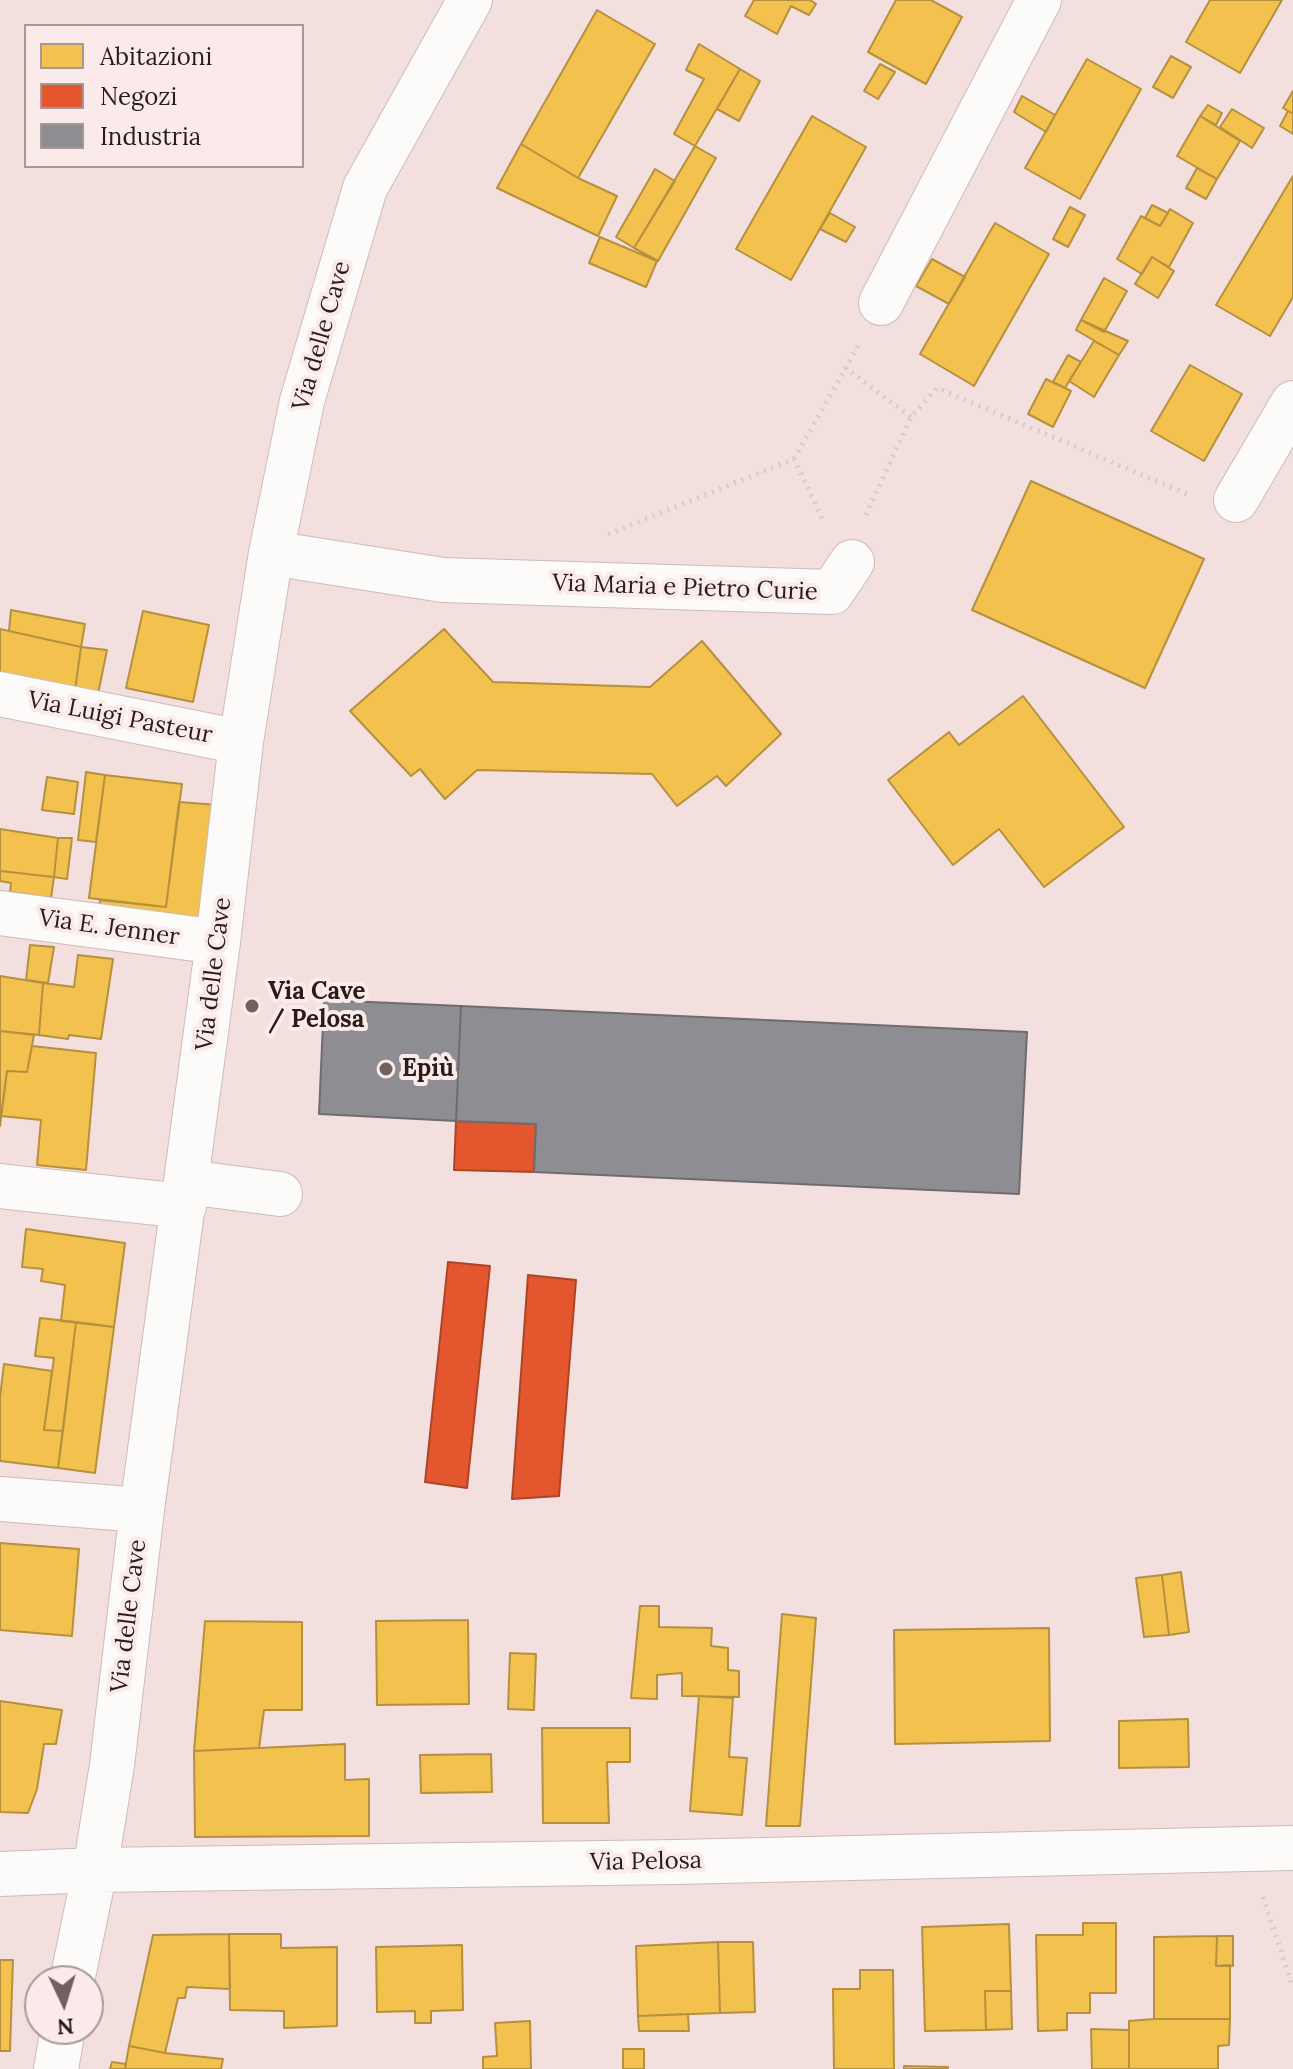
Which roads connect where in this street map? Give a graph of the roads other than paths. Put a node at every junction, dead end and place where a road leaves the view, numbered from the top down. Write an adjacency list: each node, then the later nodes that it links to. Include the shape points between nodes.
1 (470, 0): 6 (street, Via delle Cave, via 365,188 302,401)
2 (1039, 0): 3 (street)
3 (881, 303)
4 (1293, 403): 5 (street)
5 (1236, 500)
6 (271, 553): 7 (street, Via Maria e Pietro Curie, via 443,580 832,592); 9 (street, Via delle Cave)
7 (852, 562)
8 (0, 694): 9 (street, Via Luigi Pasteur)
9 (241, 742): 11 (street, Via delle Cave)
10 (0, 913): 11 (street, Via E. Jenner)
11 (218, 942): 13 (street, Via delle Cave)
12 (0, 1186): 13 (street)
13 (186, 1194): 14 (street); 16 (street, Via delle Cave)
14 (280, 1194)
15 (0, 1499): 16 (street)
16 (142, 1510): 18 (street, Via delle Cave)
17 (1272, 1849): 18 (street, Via Pelosa)
18 (95, 1870): 19 (street, Via Pelosa); 20 (street, Via delle Cave)
19 (0, 1874)
20 (75, 1965)
21 (60, 2045): 22 (street)
22 (56, 2069)

